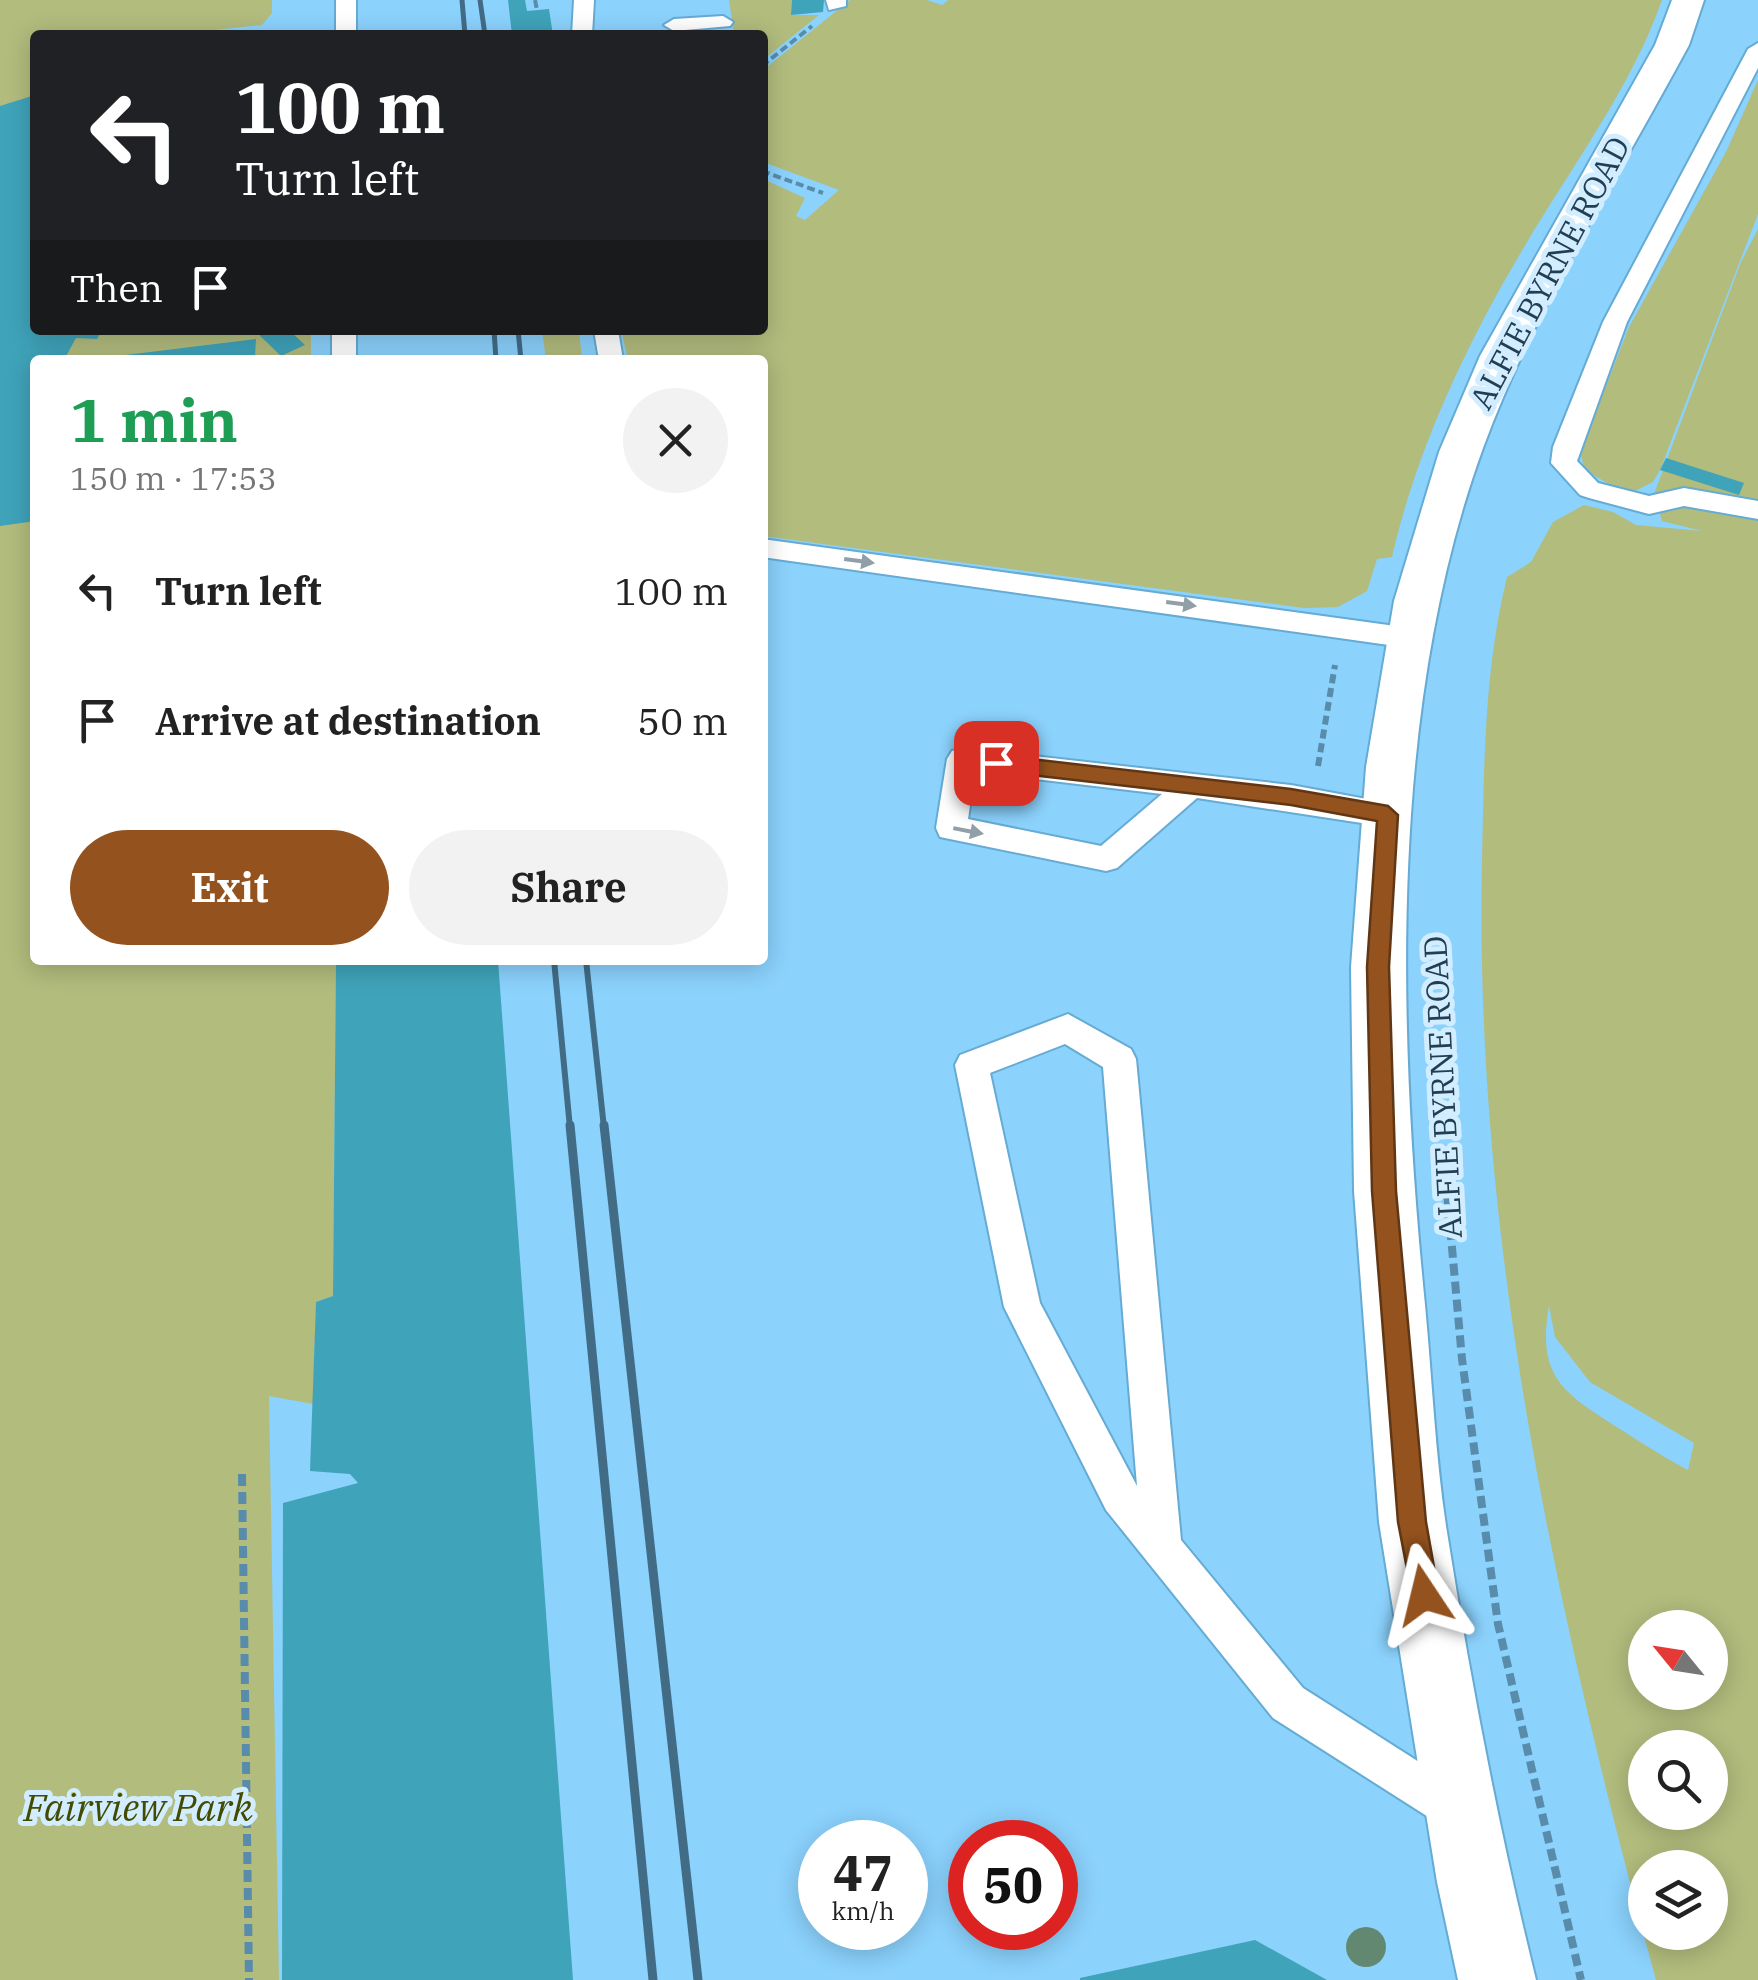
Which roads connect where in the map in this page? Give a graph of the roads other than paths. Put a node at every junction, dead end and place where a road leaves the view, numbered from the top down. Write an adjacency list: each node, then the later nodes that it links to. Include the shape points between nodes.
1 (346, 0): 6 (lane)
2 (584, 0): 7 (lane)
3 (669, 0): 8 (lane)
4 (1688, 0): 12 (main road, ALFIE BYRNE ROAD, via 1672,45 1500,356 1460,452)
5 (723, 22): 8 (lane)
6 (346, 30)
7 (582, 30)
8 (674, 30)
9 (1758, 49): 10 (lane, via 1615,322 1564,463 1589,489 1649,505 1684,497)
10 (1758, 510)
11 (768, 549): 12 (lane, one-way to 12)
12 (1410, 638): 14 (main road, ALFIE BYRNE ROAD)
13 (1192, 786): 13 (lane, one-way to 13, via 962,759 951,828 1106,859); 14 (lane)
14 (1388, 815): 16 (main road, ALFIE BYRNE ROAD, via 1378,967 1384,1191 1412,1522)
15 (1162, 1548): 15 (lane, via 1120,1496 1022,1306 972,1065 1068,1028 1120,1059); 16 (lane, via 1288,1703)
16 (1463, 1814): 17 (main road, ALFIE BYRNE ROAD)
17 (1497, 1980)

